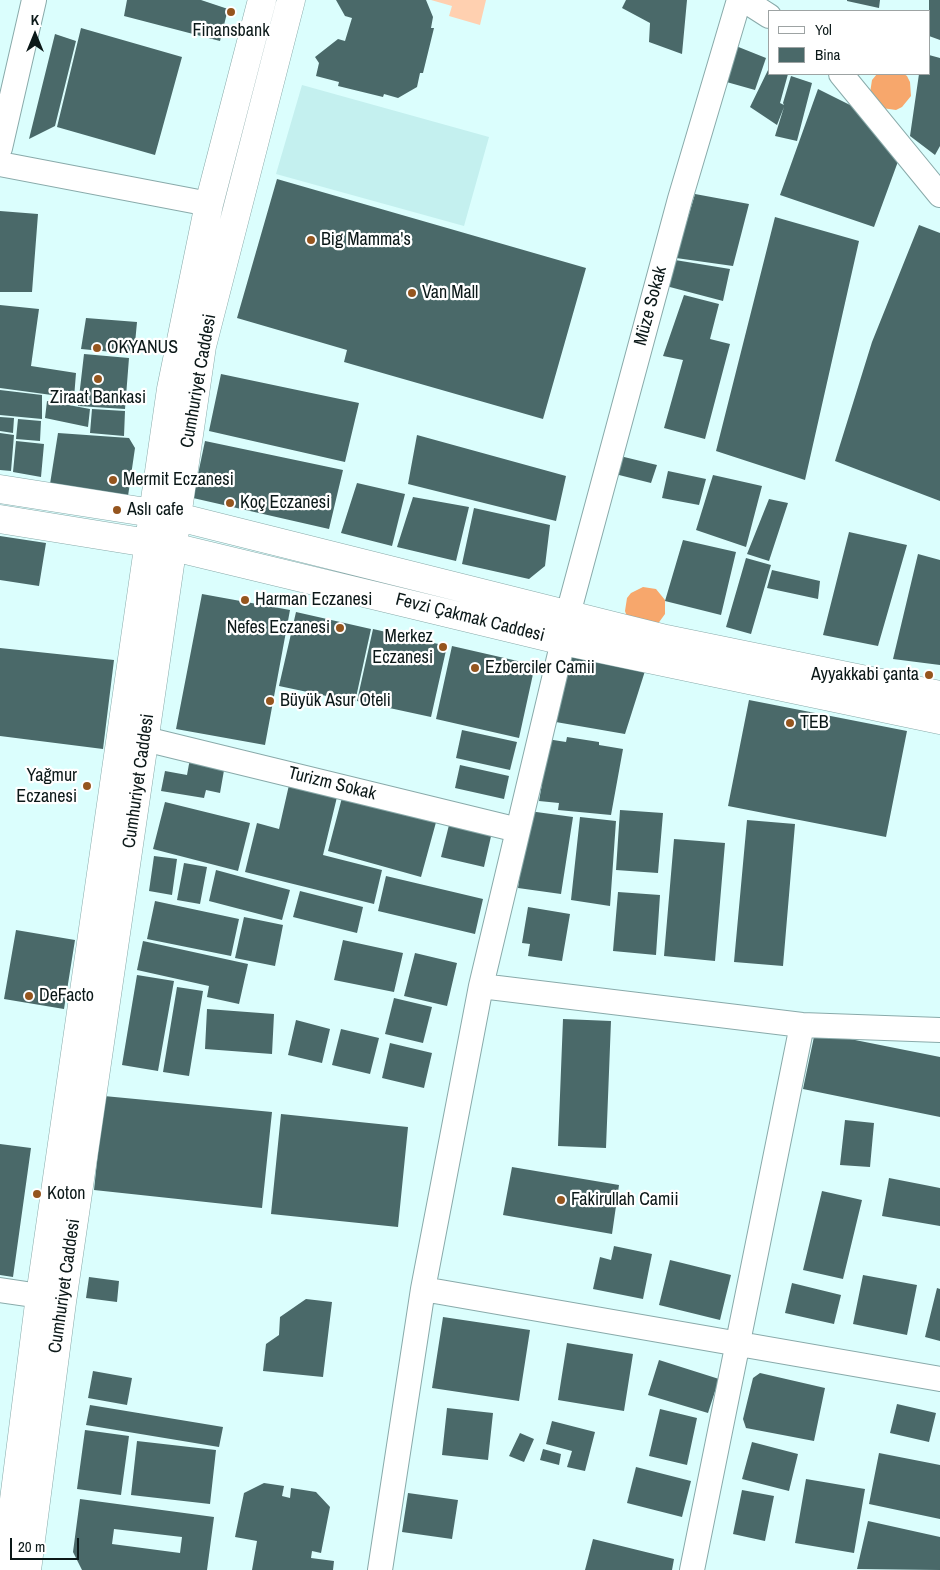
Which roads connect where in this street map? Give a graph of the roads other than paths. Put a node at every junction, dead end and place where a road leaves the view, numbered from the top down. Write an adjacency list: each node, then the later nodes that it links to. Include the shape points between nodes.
1 (34, 0): 8 (street)
2 (262, 0): 11 (main road, Cumhuriyet Caddesi)
3 (291, 0): 13 (main road, Cumhuriyet Caddesi, via 202,346)
4 (739, 0): 16 (street, Müze Sokak, via 677,208)
5 (744, 0): 6 (street)
6 (768, 15)
7 (842, 75): 10 (street)
8 (0, 148)
9 (0, 164): 11 (street)
10 (940, 195)
11 (209, 204): 13 (main road, Cumhuriyet Caddesi, via 171,389)
12 (0, 489): 13 (main road, Fevzi Çakmak Caddesi)
13 (166, 515): 15 (main road, Cumhuriyet Caddesi); 16 (main road, Fevzi Çakmak Caddesi)
14 (0, 519): 15 (main road, Fevzi Çakmak Caddesi)
15 (162, 545): 16 (main road, Fevzi Çakmak Caddesi); 19 (main road, Cumhuriyet Caddesi); 26 (main road, Cumhuriyet Caddesi)
16 (565, 627): 17 (main road, Fevzi Çakmak Caddesi, via 666,639); 18 (main road, Fevzi Çakmak Caddesi); 20 (street, Müze Sokak)
17 (940, 694)
18 (940, 720)
19 (145, 739): 20 (street, Turizm Sokak); 30 (main road, Cumhuriyet Caddesi, via 62,1302)
20 (518, 830): 21 (street, Müze Sokak)
21 (481, 986): 22 (street); 24 (street, Müze Sokak)
22 (802, 1025): 23 (street); 27 (street)
23 (940, 1030)
24 (423, 1289): 27 (street); 31 (street, Müze Sokak)
25 (0, 1290): 26 (street)
26 (40, 1296): 29 (main road, Cumhuriyet Caddesi)
27 (737, 1342): 28 (street); 32 (street)
28 (940, 1379)
29 (5, 1570)
30 (27, 1570)
31 (380, 1570)
32 (692, 1570)

